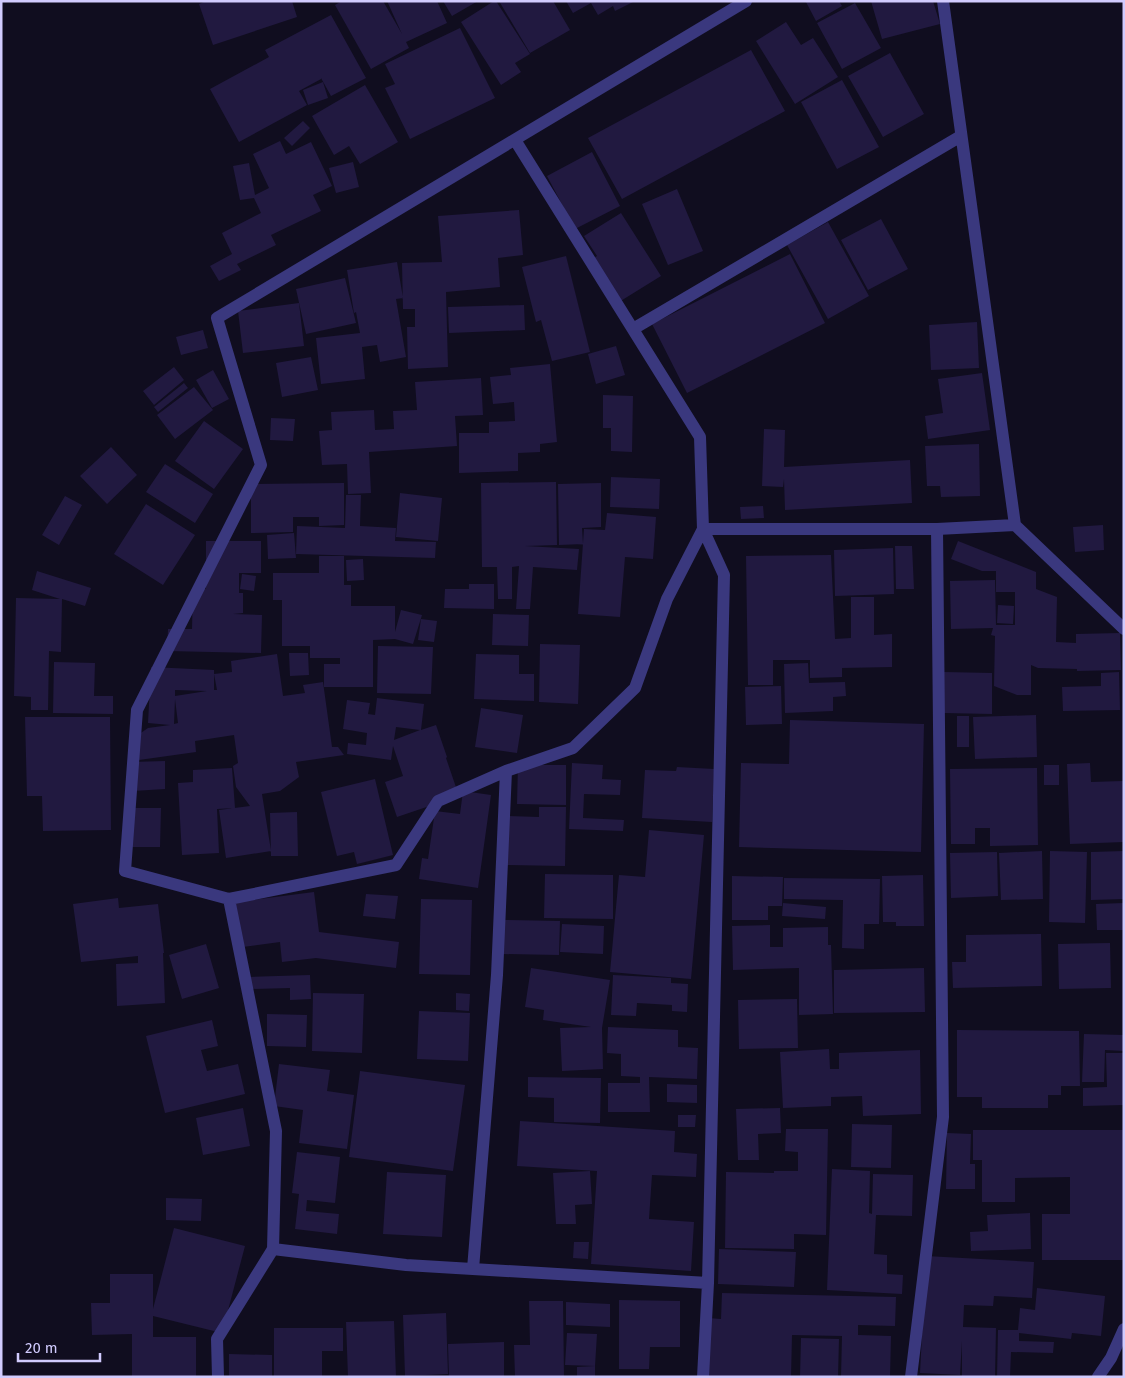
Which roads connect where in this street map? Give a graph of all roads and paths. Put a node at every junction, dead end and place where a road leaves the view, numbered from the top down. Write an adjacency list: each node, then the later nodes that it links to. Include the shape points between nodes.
1 (943, 1): 3 (street)
2 (738, 3): 4 (street)
3 (961, 136): 5 (street); 6 (street)
4 (516, 140): 5 (street); 11 (street, via 218,318 261,465 137,710 125,870)
5 (633, 329): 8 (street, via 700,437)
6 (1015, 525): 7 (street); 9 (street)
7 (937, 529): 8 (street); 18 (street, via 943,1117)
8 (703, 530): 10 (street, via 667,600 634,688 573,748); 14 (street, via 724,575)
9 (1124, 629)
10 (506, 771): 11 (street, via 438,801 396,865); 13 (street, via 497,975)
11 (229, 899): 12 (street, via 276,1131)
12 (273, 1249): 13 (street, via 406,1265); 16 (street, via 218,1339)
13 (473, 1269): 14 (street)
14 (708, 1283): 17 (street)
15 (1124, 1329): 19 (street, via 1112,1358)
16 (218, 1377)
17 (703, 1377)
18 (910, 1377)
19 (1098, 1377)

